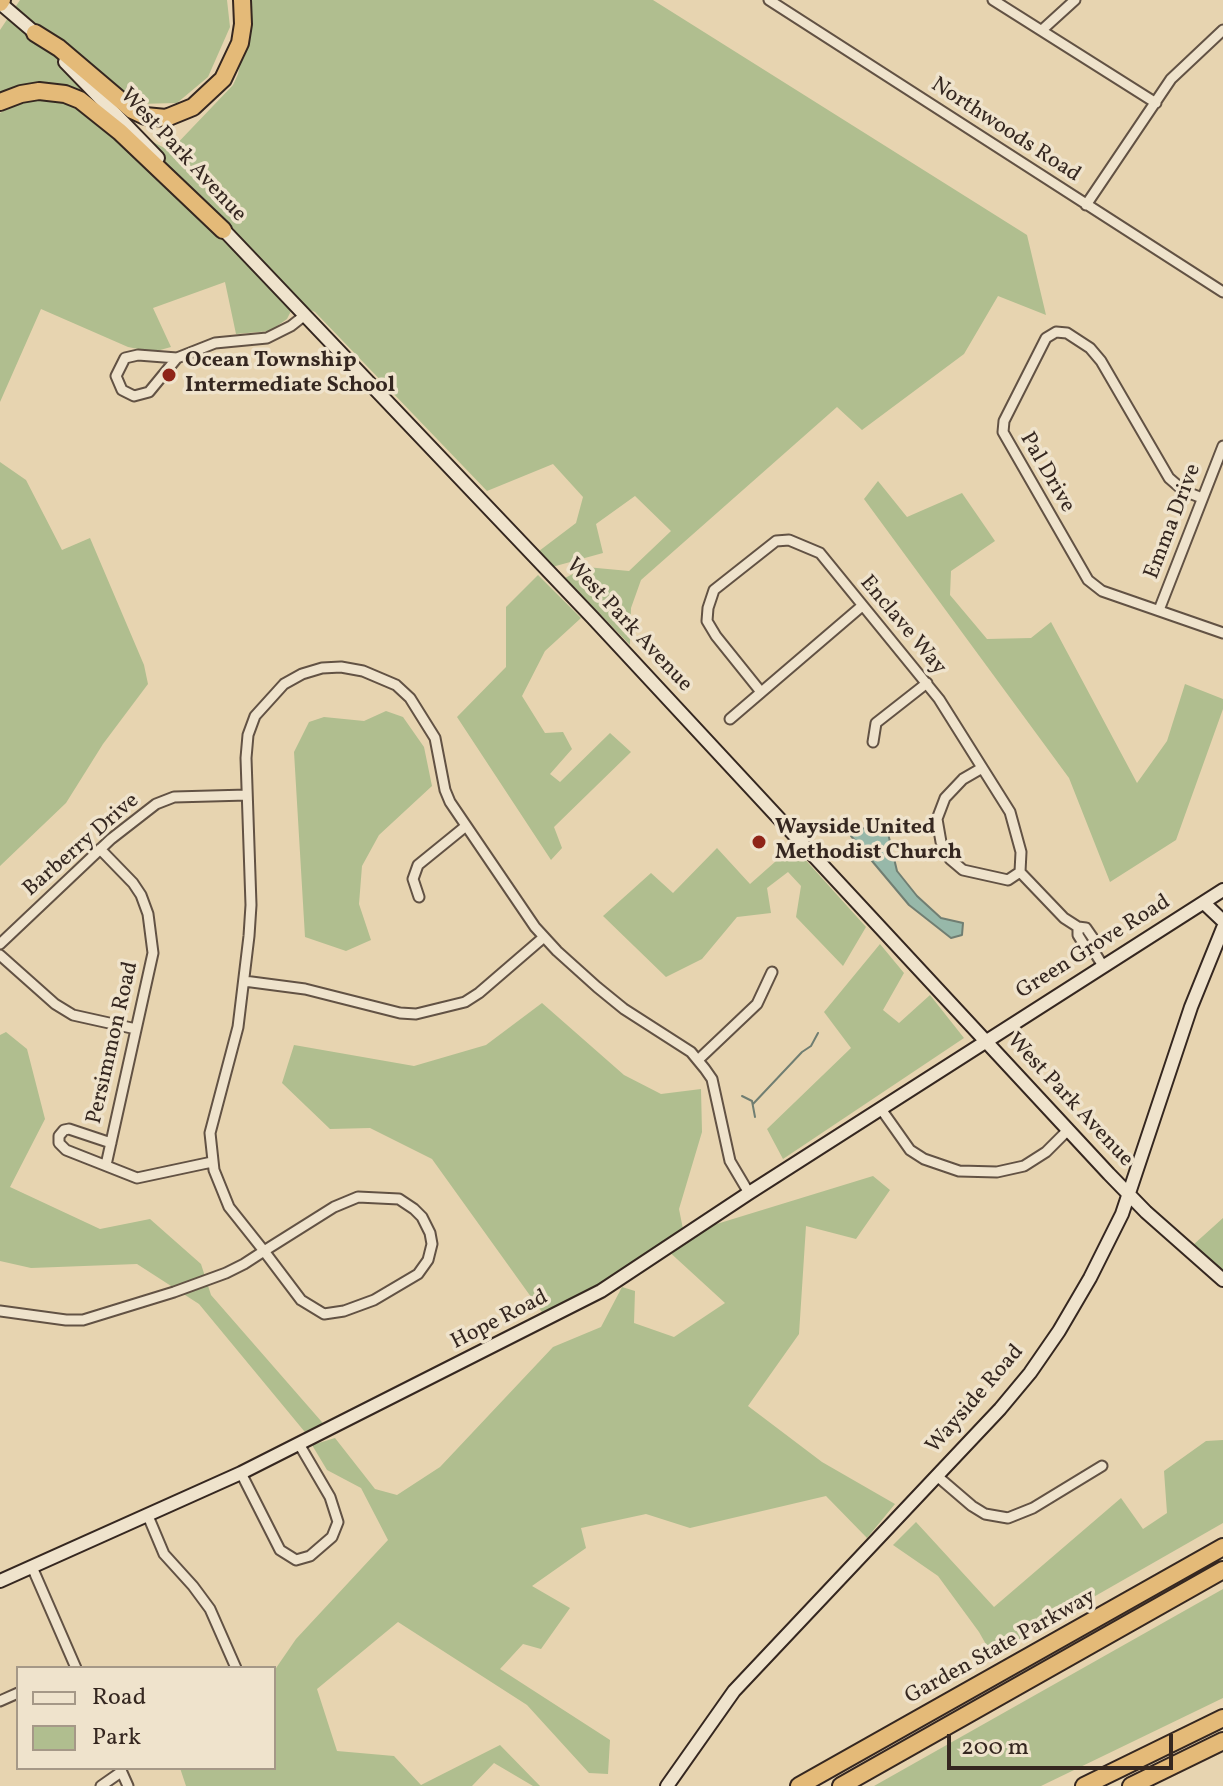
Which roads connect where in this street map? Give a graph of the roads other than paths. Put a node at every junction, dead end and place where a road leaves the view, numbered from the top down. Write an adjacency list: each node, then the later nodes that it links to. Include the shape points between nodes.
1 (242, 0): 8 (highway, via 242,35 229,70 202,101 171,117 136,113)
2 (769, 0): 11 (street, Northwoods Road)
3 (993, 0): 6 (street)
4 (1075, 0): 6 (street)
5 (1, 2): 8 (street, West Park Avenue)
6 (1042, 30): 10 (street)
7 (1223, 30): 10 (street, via 1171,79)
8 (35, 33): 12 (street, West Park Avenue)
9 (0, 102): 12 (highway, via 39,91 80,100)
10 (1156, 103): 11 (street)
11 (1086, 205): 13 (street, Northwoods Road)
12 (223, 230): 14 (street, West Park Avenue)
13 (1223, 292)
14 (305, 315): 15 (street, via 267,338 215,343); 42 (street, West Park Avenue)
15 (177, 358): 15 (street, via 129,356 120,363 117,381 128,394 145,394)
16 (1223, 446): 17 (street, Emma Drive)
17 (1202, 498): 19 (street, Emma Drive); 19 (street, Pal Drive, via 1169,478 1098,356 1067,333 1046,338 1004,421 1004,436 1088,580 1102,591)
18 (862, 606): 21 (street, Enclave Way); 22 (street); 22 (street, Enclave Way, via 820,553 789,540 776,541 714,590 707,621)
19 (1159, 610): 20 (street, Pal Drive)
20 (1223, 633)
21 (927, 683): 24 (street, via 876,723); 25 (street, Enclave Way)
22 (761, 692): 23 (street)
23 (730, 719)
24 (873, 742)
25 (982, 768): 29 (street, Enclave Way, via 1010,812 1021,852); 29 (street, via 945,798 937,819 941,842 963,870 1008,880)
26 (247, 795): 27 (street, via 248,735 255,716 284,684 322,668 341,667 396,685 410,698 435,738 445,790); 28 (street, Barberry Drive, via 174,797 137,817); 40 (street, via 251,905)
27 (466, 826): 31 (street, via 418,865 413,879); 35 (street)
28 (100, 849): 36 (street, Barberry Drive); 41 (street, Persimmon Road, via 133,883 148,914 153,953)
29 (1020, 872): 38 (street, via 1064,918 1086,928)
30 (1223, 890): 32 (street, Green Grove Road)
31 (419, 897)
32 (1204, 903): 33 (street); 38 (street, Green Grove Road)
33 (1223, 921)
34 (1223, 928): 50 (street, Wayside Road, via 1191,1007)
35 (544, 937): 40 (street, via 465,1002 416,1014); 43 (street, via 624,1009)
36 (0, 944)
37 (0, 955): 41 (street, via 73,1015)
38 (1103, 966): 42 (street, Green Grove Road)
39 (772, 972): 43 (street, via 757,1004)
40 (244, 981): 47 (street, via 238,1027 210,1133)
41 (136, 1029): 46 (street, Persimmon Road)
42 (987, 1040): 44 (street, Hope Road); 45 (street, West Park Avenue)
43 (698, 1060): 49 (street, via 712,1079 730,1161)
44 (881, 1109): 45 (street, via 910,1150 959,1171 1024,1166); 49 (street, Hope Road)
45 (1068, 1130): 50 (street, West Park Avenue)
46 (111, 1143): 48 (street, Persimmon Road); 48 (street, via 69,1129 59,1136 66,1150)
47 (212, 1162): 48 (street, via 137,1178); 51 (street, via 229,1207)
48 (106, 1165)
49 (749, 1193): 54 (street, Hope Road, via 591,1297)
50 (1130, 1195): 52 (street, West Park Avenue); 57 (street, Wayside Road, via 1090,1278 1039,1361)
51 (264, 1251): 51 (street, via 358,1197 399,1199 422,1217 432,1244 418,1274 374,1300 324,1314 301,1300); 53 (street, via 214,1278 83,1320)
52 (1223, 1280)
53 (0, 1311)
54 (299, 1444): 56 (street, Hope Road); 56 (street, via 330,1497 338,1522 332,1537 310,1556 296,1560 280,1550)
55 (1102, 1466): 57 (street, via 1008,1518 985,1514)
56 (241, 1473): 58 (street, Hope Road)
57 (937, 1476): 70 (street, Wayside Road, via 734,1691)
58 (148, 1516): 60 (street, Hope Road); 64 (street, via 169,1561 210,1609)
59 (1223, 1547): 71 (highway, Garden State Parkway)
60 (32, 1567): 62 (street, Hope Road); 63 (street)
61 (1223, 1570): 72 (highway, Garden State Parkway)
62 (0, 1581)
63 (75, 1666)
64 (235, 1666)
65 (1223, 1718): 73 (highway)
66 (1223, 1741): 74 (highway)
67 (120, 1770): 68 (street); 69 (street)
68 (101, 1786)
69 (128, 1786)
70 (667, 1786)
71 (799, 1786)
72 (841, 1786)
73 (1084, 1786)
74 (1131, 1786)

